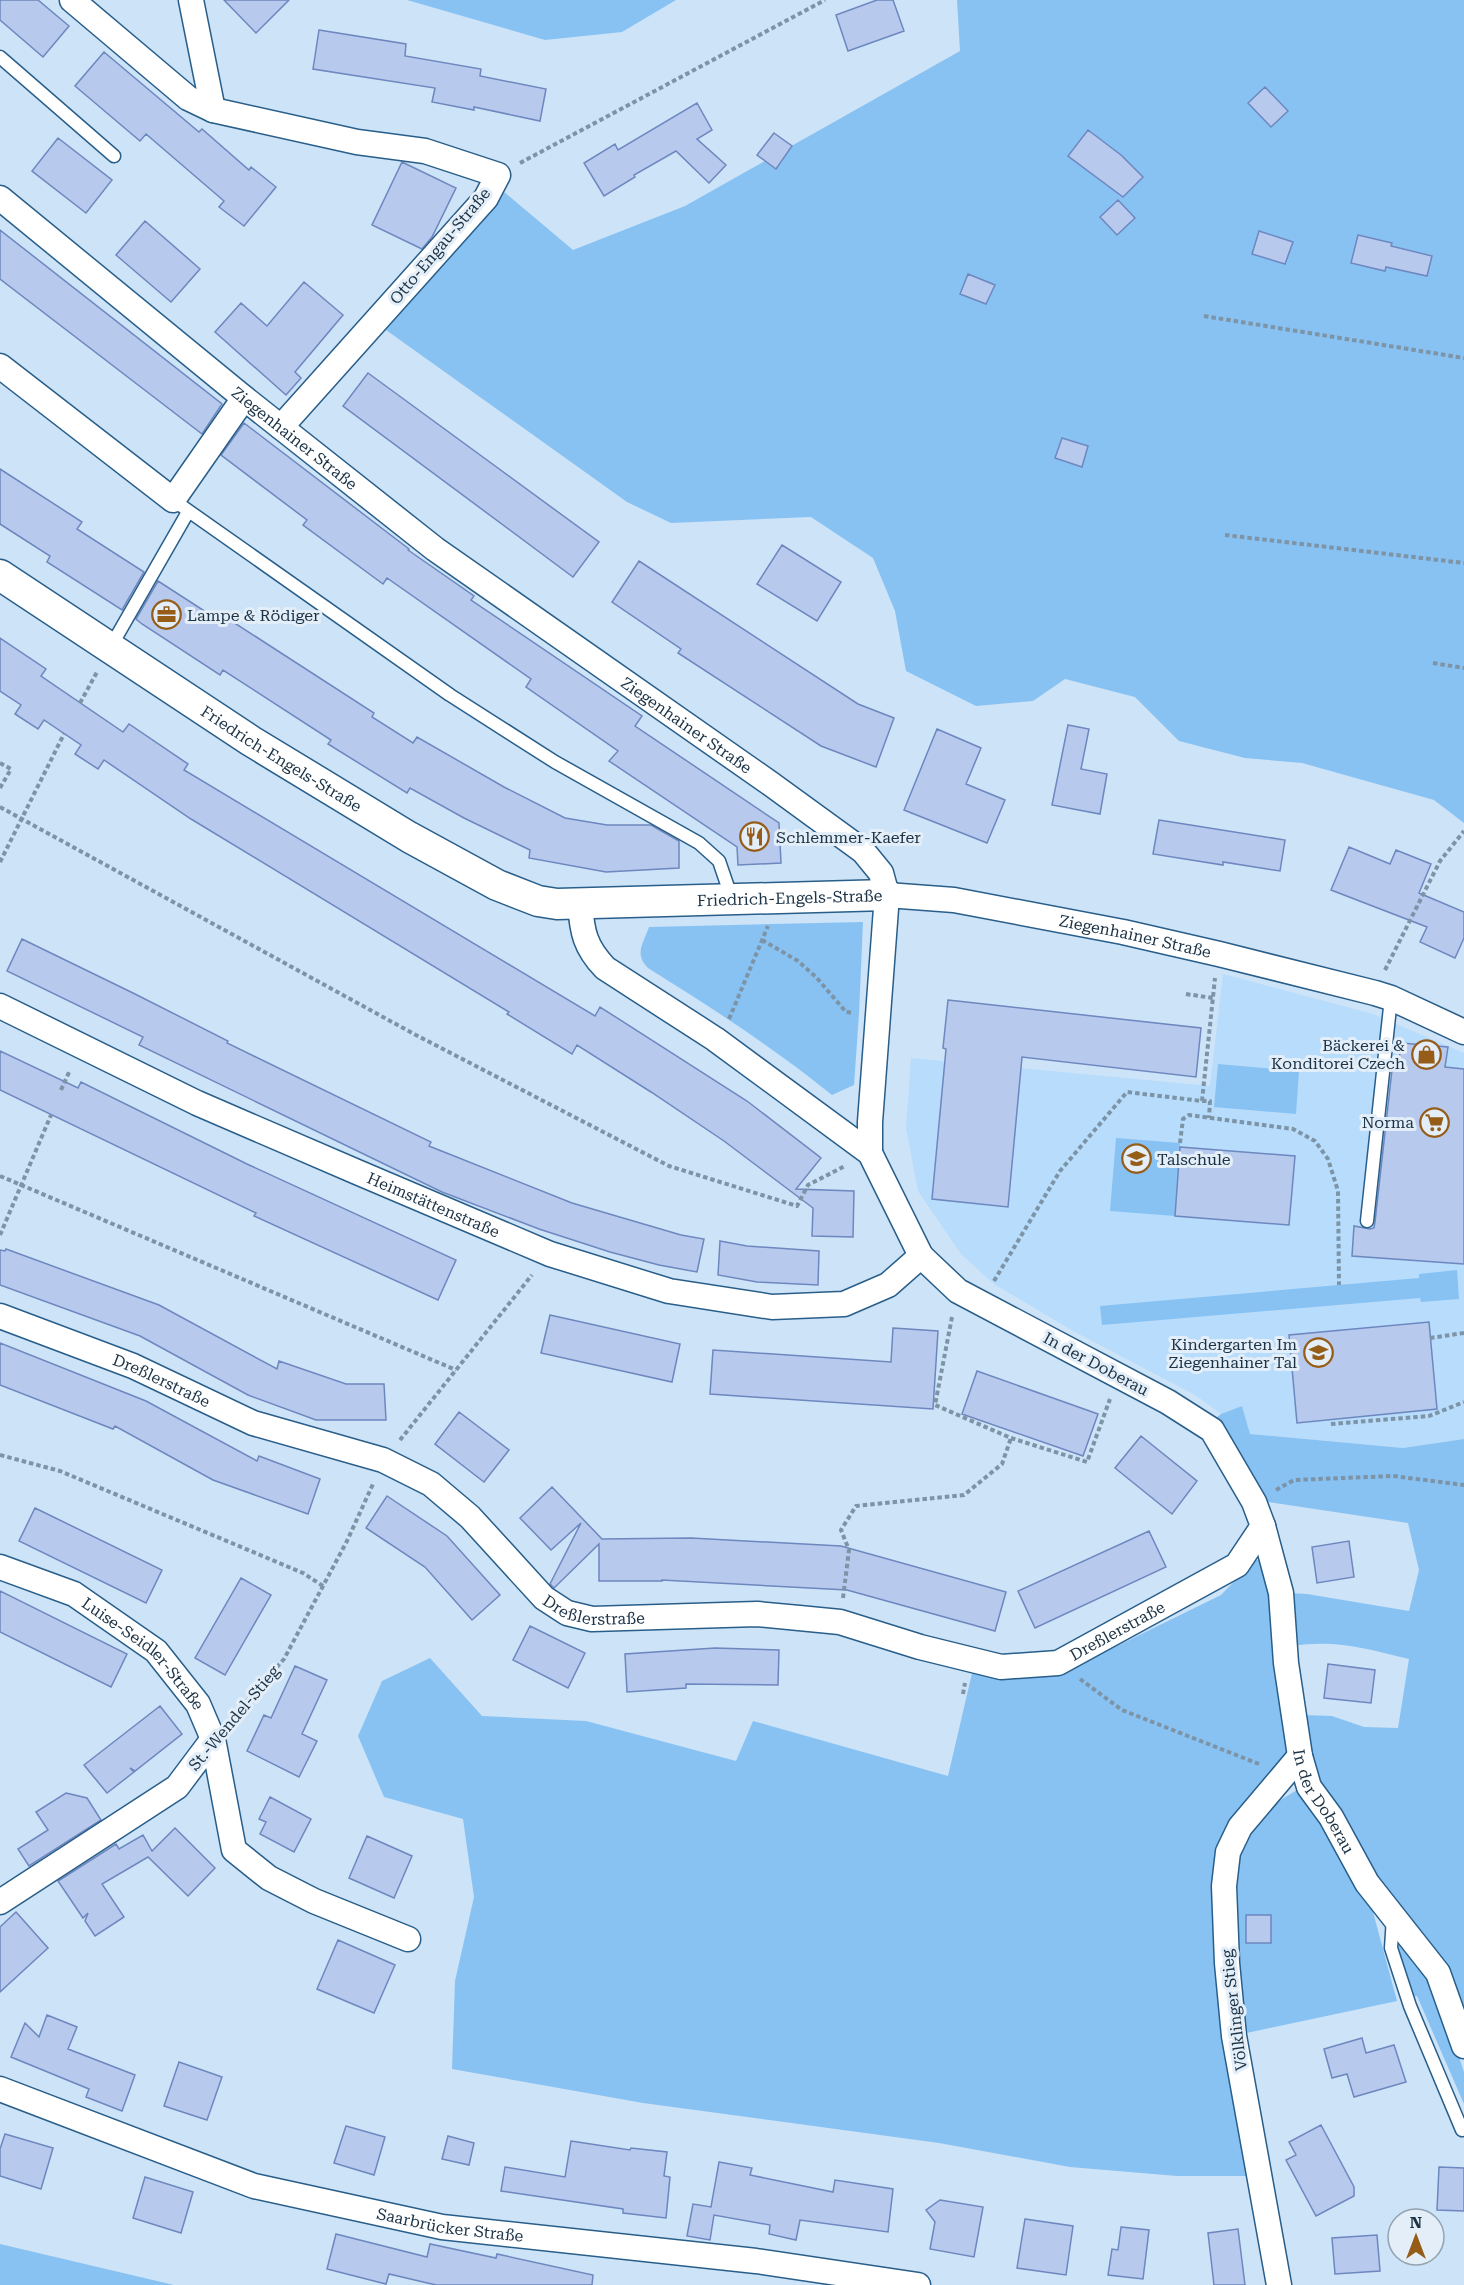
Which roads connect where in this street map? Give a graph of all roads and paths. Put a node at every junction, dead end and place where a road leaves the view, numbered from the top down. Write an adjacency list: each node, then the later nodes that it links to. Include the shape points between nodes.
1 (72, 0): 5 (street, Otto-Engau-Straße, via 188,98)
2 (191, 0): 5 (street)
3 (825, 0): 7 (path)
4 (0, 57): 6 (lane)
5 (213, 110): 7 (street, Otto-Engau-Straße, via 357,142 425,151)
6 (114, 156)
7 (498, 175): 13 (street, Otto-Engau-Straße, via 486,198)
8 (0, 198): 12 (street, Ziegenhainer Straße)
9 (1204, 316): 10 (path)
10 (1464, 357)
11 (0, 366): 14 (street)
12 (244, 398): 13 (street, Ziegenhainer Straße); 14 (street)
13 (281, 427): 28 (street, Ziegenhainer Straße, via 435,549 863,851 880,873)
14 (180, 506): 18 (lane); 29 (lane, via 450,696 555,762 699,843 719,861)
15 (1225, 536): 16 (path)
16 (1464, 563)
17 (0, 575): 18 (street, Friedrich-Engels-Straße)
18 (110, 648): 30 (street, Friedrich-Engels-Straße, via 251,741 418,842 522,895 557,904)
19 (1433, 663): 20 (path)
20 (1464, 668)
21 (64, 734): 25 (path)
22 (0, 763): 23 (path, via 11,768)
23 (0, 788)
24 (0, 807): 25 (path)
25 (22, 818): 27 (path); 46 (path, via 414,1034 669,1166 797,1206 808,1185)
26 (1464, 831): 34 (path, via 1440,861)
27 (0, 862)
28 (887, 896): 29 (street, Friedrich-Engels-Straße); 33 (street, Ziegenhainer Straße, via 954,900); 46 (street, Friedrich-Engels-Straße)
29 (732, 901): 30 (street, Friedrich-Engels-Straße)
30 (580, 904): 46 (street, Friedrich-Engels-Straße, via 582,930 592,954 605,969 715,1039)
31 (768, 920): 32 (path)
32 (762, 940): 39 (path, via 798,961); 40 (path)
33 (1219, 954): 36 (path); 37 (street, Ziegenhainer Straße)
34 (1385, 970)
35 (1186, 994): 36 (path)
36 (1213, 998): 42 (path)
37 (1391, 998): 41 (street, Ziegenhainer Straße); 49 (lane)
38 (0, 1006): 51 (street, Heimstättenstraße, via 197,1103)
39 (846, 1012)
40 (726, 1022)
41 (1464, 1032)
42 (1202, 1101): 44 (path, via 1210,1101); 53 (path, via 1127,1092 1060,1171)
43 (51, 1114): 48 (path)
44 (1209, 1118): 45 (path, via 1189,1115 1183,1119); 54 (path, via 1293,1129 1315,1141 1328,1159 1338,1191)
45 (1180, 1143)
46 (870, 1153): 52 (street, Friedrich-Engels-Straße)
47 (0, 1176): 48 (path)
48 (20, 1185): 50 (path); 59 (path)
49 (1367, 1221)
50 (0, 1235)
51 (550, 1254): 52 (street, Heimstättenstraße, via 669,1291 772,1307 844,1304 888,1285); 59 (path, St.-Wendel-Stieg)
52 (921, 1256): 55 (street, In der Doberau)
53 (994, 1282)
54 (1339, 1285)
55 (958, 1291): 60 (street, In der Doberau); 63 (path, via 935,1405)
56 (0, 1316): 65 (street, Dreßlerstraße, via 133,1366 253,1423)
57 (1464, 1333): 58 (path)
58 (1430, 1338)
59 (456, 1370): 65 (path, St.-Wendel-Stieg)
60 (1118, 1376): 63 (path, via 1087,1462); 67 (street, In der Doberau, via 1212,1430)
61 (1464, 1402): 62 (path, via 1429,1416)
62 (1331, 1424)
63 (1011, 1438): 71 (path, via 1002,1464 964,1495 856,1506 841,1530 849,1550)
64 (0, 1455): 70 (path, via 60,1471 303,1573)
65 (383, 1460): 70 (path, St.-Wendel-Stieg); 71 (street, Dreßlerstraße, via 431,1484 470,1517 544,1598 567,1613 592,1619 756,1614)
66 (1464, 1485): 67 (path, via 1393,1476 1294,1480)
67 (1254, 1502): 68 (street, In der Doberau)
68 (1263, 1526): 72 (street, Dreßlerstraße, via 1238,1565); 74 (street, In der Doberau, via 1281,1593)
69 (0, 1568): 73 (street, Luise-Seidler-Straße, via 74,1594 156,1651 198,1704)
70 (323, 1586): 73 (path, St.-Wendel-Stieg, via 284,1659)
71 (840, 1622): 72 (street, Dreßlerstraße, via 920,1647 1001,1666)
72 (1058, 1663): 74 (path, via 1122,1710)
73 (213, 1739): 75 (street, St.-Wendel-Stieg, via 177,1786); 77 (street, Luise-Seidler-Straße, via 234,1850 269,1878)
74 (1292, 1765): 76 (street, In der Doberau, via 1331,1817 1367,1883); 82 (street, Völklinger Stieg, via 1240,1827 1228,1852 1224,1886 1234,2036)
75 (0, 1902)
76 (1393, 1917): 78 (street, In der Doberau, via 1438,1973); 80 (lane, via 1391,1948 1410,2006)
77 (408, 1939)
78 (1464, 2046)
79 (0, 2089): 81 (street, Saarbrücker Straße, via 254,2186 442,2227 756,2261)
80 (1462, 2130)
81 (918, 2285)
82 (1279, 2285)

